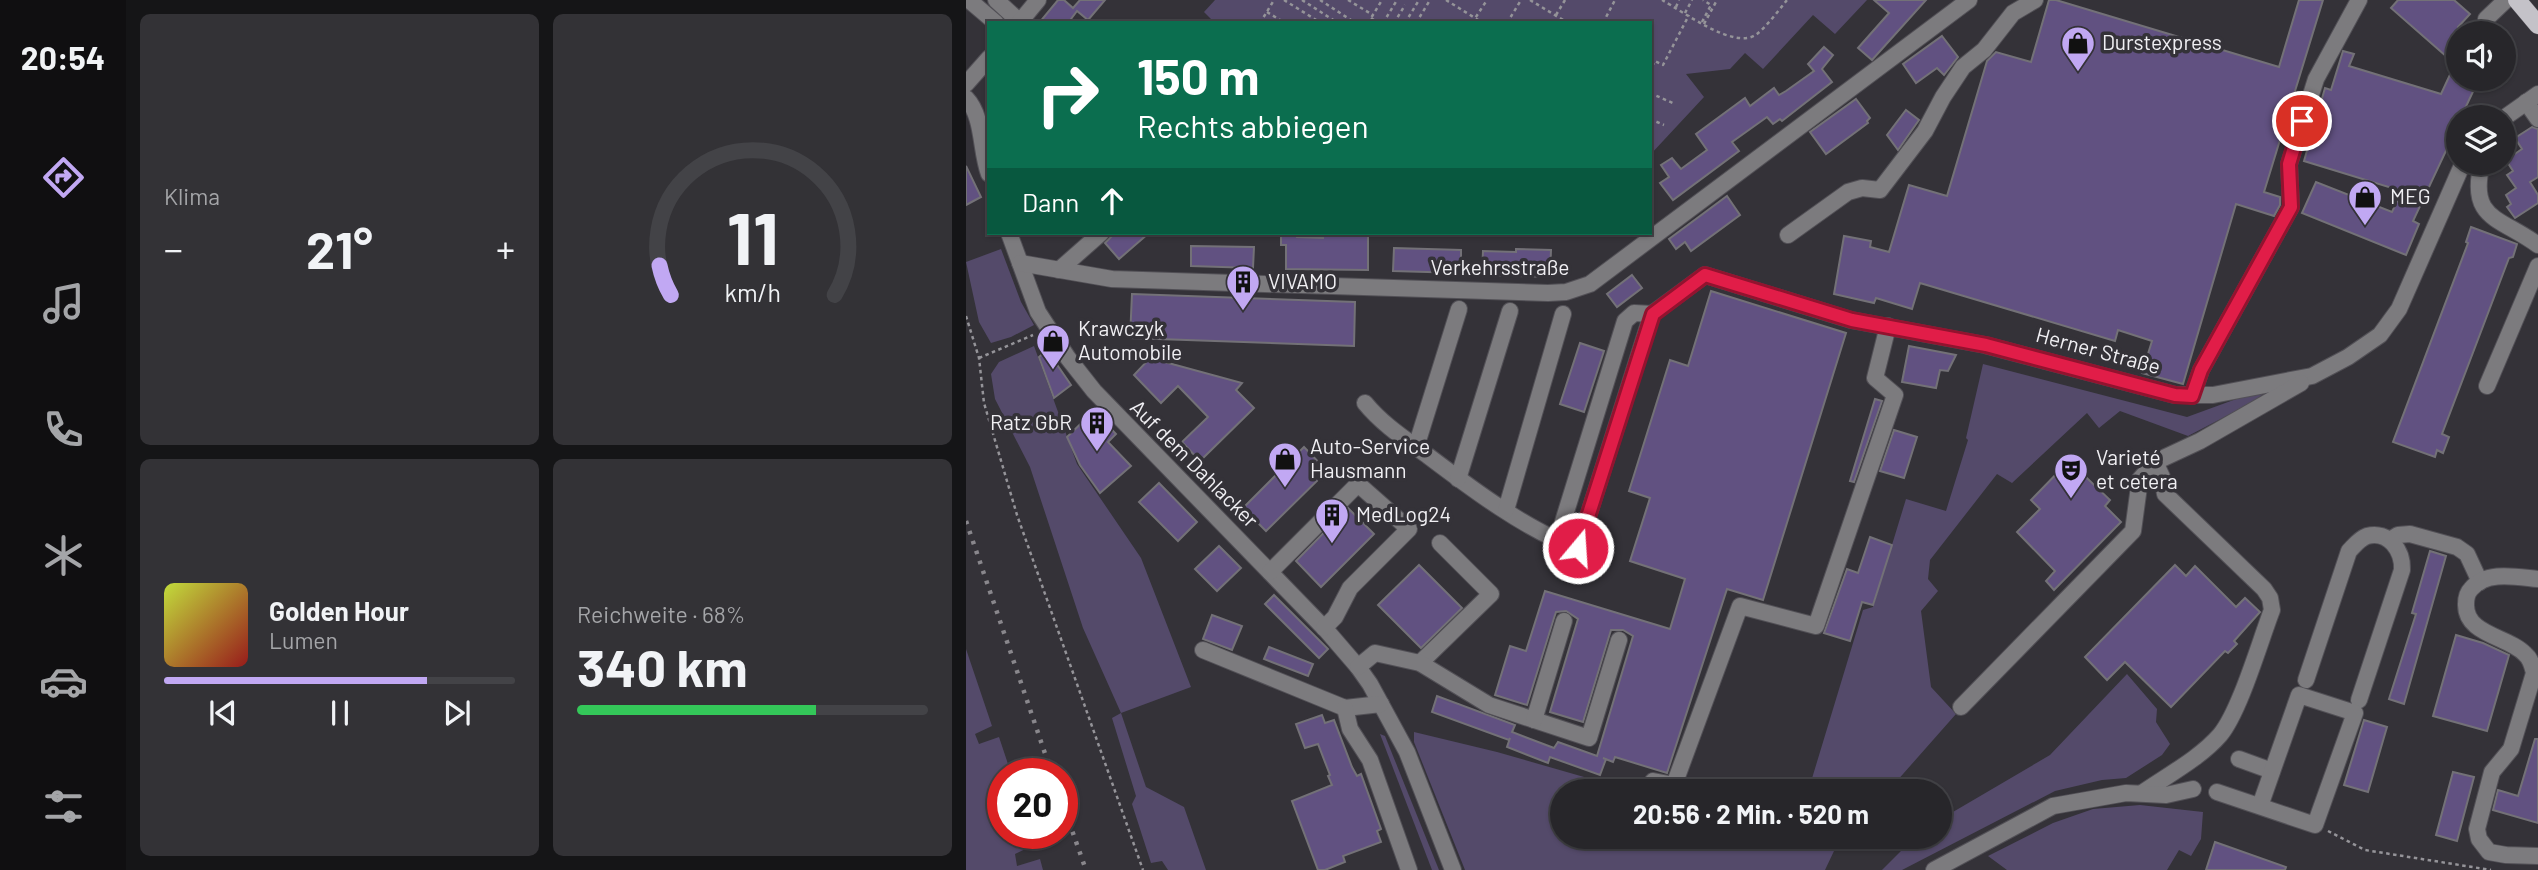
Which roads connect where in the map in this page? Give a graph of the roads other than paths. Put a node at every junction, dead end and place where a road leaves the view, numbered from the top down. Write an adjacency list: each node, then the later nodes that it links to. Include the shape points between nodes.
1 (969, 0): 10 (street)
2 (996, 0): 11 (street)
3 (1038, 0): 12 (street)
4 (1969, 0): 29 (street, Verkehrsstraße, via 1579,289 1548,293 1112,279)
5 (2035, 0): 25 (street, via 2013,13 1984,50 1963,67 1925,131 1880,190 1848,192)
6 (2359, 0): 37 (street, via 2316,79 2289,164 2291,207 2201,370)
7 (2507, 0): 9 (street)
8 (2517, 0): 13 (main road)
9 (2486, 19)
10 (994, 21)
11 (1019, 21)
12 (1021, 21)
13 (2538, 25)
14 (987, 60): 15 (street)
15 (966, 84)
16 (966, 98): 20 (street, via 976,116)
17 (2532, 98): 18 (street); 19 (street)
18 (2516, 109)
19 (2538, 119)
20 (987, 168)
21 (2458, 175): 35 (street, Herner Straße, via 2390,322 2370,344)
22 (2480, 175): 26 (street, via 2477,190 2484,210)
23 (1010, 235): 27 (street, Auf dem Dahlacker)
24 (1099, 235): 29 (street)
25 (1788, 235)
26 (2538, 245)
27 (1020, 263): 29 (street, Verkehrsstraße); 46 (street, Auf dem Dahlacker, via 1038,312 1068,358 1110,409)
28 (2538, 266): 36 (street)
29 (1059, 270)
30 (1459, 309): 39 (street)
31 (1510, 311): 41 (street)
32 (1563, 314): 42 (street)
33 (1653, 314): 34 (street, Herner Straße, via 1705,275 1852,320); 44 (street, via 1634,313 1625,321); 44 (street, via 1578,548)
34 (1888, 326): 37 (street, Herner Straße); 63 (street, via 1875,378 1895,395 1816,626 1740,607)
35 (2312, 376): 37 (street, Herner Straße); 40 (street)
36 (2487, 386)
37 (2192, 396)
38 (1365, 403): 39 (street, via 1378,419)
39 (1416, 447): 41 (street)
40 (2155, 462): 58 (street, via 2140,479 2133,531); 66 (street, via 2165,494 2264,589 2272,610 2222,733)
41 (1458, 479): 42 (street)
42 (1506, 510): 44 (street)
43 (2390, 540): 48 (street, via 2410,534 2457,547 2467,554); 55 (street, via 2366,536 2349,551); 56 (street, via 2400,552 2402,570)
44 (1557, 541)
45 (1440, 542): 53 (street, via 1491,594)
46 (1270, 572): 50 (street, Auf dem Dahlacker); 50 (street, via 1358,484 1409,529 1350,588)
47 (2538, 579): 48 (street, via 2502,576)
48 (2480, 582): 68 (street, via 2466,599 2472,622 2524,652 2534,673 2511,749 2492,772 2479,819 2479,839 2497,855)
49 (1563, 621): 60 (street)
50 (1324, 628): 54 (street, Auf dem Dahlacker)
51 (1619, 640): 60 (street, via 1589,738)
52 (1203, 650): 59 (street)
53 (1420, 663): 54 (street, via 1375,653); 60 (street, via 1489,705)
54 (1358, 667): 57 (street, Auf dem Dahlacker)
55 (2306, 680)
56 (2359, 699)
57 (1381, 704): 59 (street); 70 (street, Auf dem Dahlacker, via 1407,752)
58 (1961, 707)
59 (1345, 708): 69 (street, via 1350,729 1370,760)
60 (1534, 720)
61 (2239, 758): 62 (street)
62 (2272, 771): 67 (street); 67 (street, via 2299,695 2356,713 2315,825)
63 (1676, 779)
64 (2193, 789): 66 (street, via 2166,795)
65 (2217, 792): 67 (street)
66 (2142, 793): 71 (street, via 2053,806)
67 (2260, 806)
68 (2538, 856)
69 (1409, 870)
70 (1453, 870)
71 (1934, 870)

